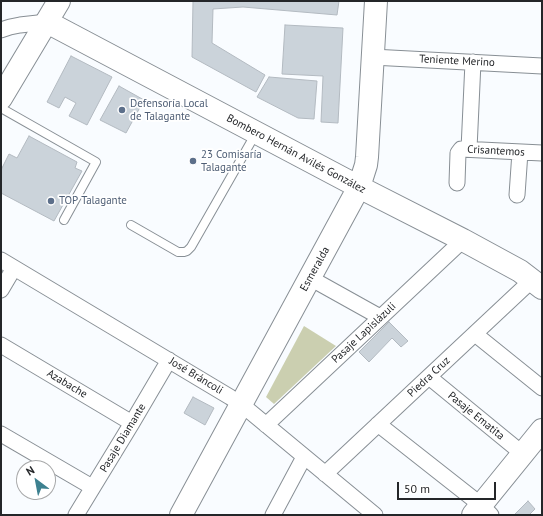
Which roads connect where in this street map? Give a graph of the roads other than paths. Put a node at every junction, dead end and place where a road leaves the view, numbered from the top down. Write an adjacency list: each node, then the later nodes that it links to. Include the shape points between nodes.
1 (59, 1): 3 (street)
2 (376, 1): 5 (street, Esmeralda)
3 (47, 22): 4 (street); 8 (street); 10 (street, Bombero Hernán Avilés González)
4 (1, 30)
5 (372, 57): 6 (street, Teniente Merino); 15 (street, Esmeralda, via 367,157)
6 (473, 62): 7 (street, Teniente Merino); 11 (street)
7 (542, 66)
8 (1, 98)
9 (1, 108): 17 (lane, via 96,162)
10 (256, 132): 15 (street, Bombero Hernán Avilés González); 18 (lane, via 187,251 178,252)
11 (468, 149): 12 (street, Crisantemos); 14 (street, Crisantemos, via 458,151)
12 (520, 152): 13 (street, Crisantemos); 16 (street)
13 (542, 153)
14 (457, 182)
15 (359, 188): 19 (street, Bombero Hernán Avilés González); 22 (street, Esmeralda)
16 (517, 195)
17 (64, 220)
18 (131, 225)
19 (462, 240): 23 (street, Bombero Hernán Avilés González, via 515,268); 25 (street, Pasaje Lapislázuli)
20 (1, 260): 21 (street, José Bráncoli)
21 (14, 268): 24 (street); 28 (street, José Bráncoli)
22 (310, 278): 25 (street); 31 (street, Esmeralda)
23 (537, 284): 26 (street, Piedra Cruz)
24 (1, 290)
25 (380, 317): 34 (street, Pasaje Lapislázuli)
26 (475, 334): 29 (street, Piedra Cruz); 30 (street)
27 (1, 345): 32 (street, Azabache)
28 (169, 360): 31 (street, José Bráncoli); 32 (street, Pasaje Diamante)
29 (429, 377): 33 (street, Piedra Cruz); 37 (street, Pasaje Ematita)
30 (542, 388)
31 (241, 404): 34 (street, José Bráncoli); 43 (street, Esmeralda)
32 (132, 423): 40 (street, Pasaje Diamante)
33 (378, 424): 39 (street, Piedra Cruz); 41 (street)
34 (266, 425): 38 (street, José Bráncoli)
35 (542, 430): 37 (street)
36 (1, 434): 40 (street)
37 (523, 454): 41 (street)
38 (304, 457): 39 (street, José Bráncoli); 44 (street)
39 (325, 474): 45 (street, José Bráncoli)
40 (92, 487): 42 (street, Pasaje Diamante)
41 (482, 512)
42 (76, 515)
43 (181, 515)
44 (273, 515)
45 (375, 515)

